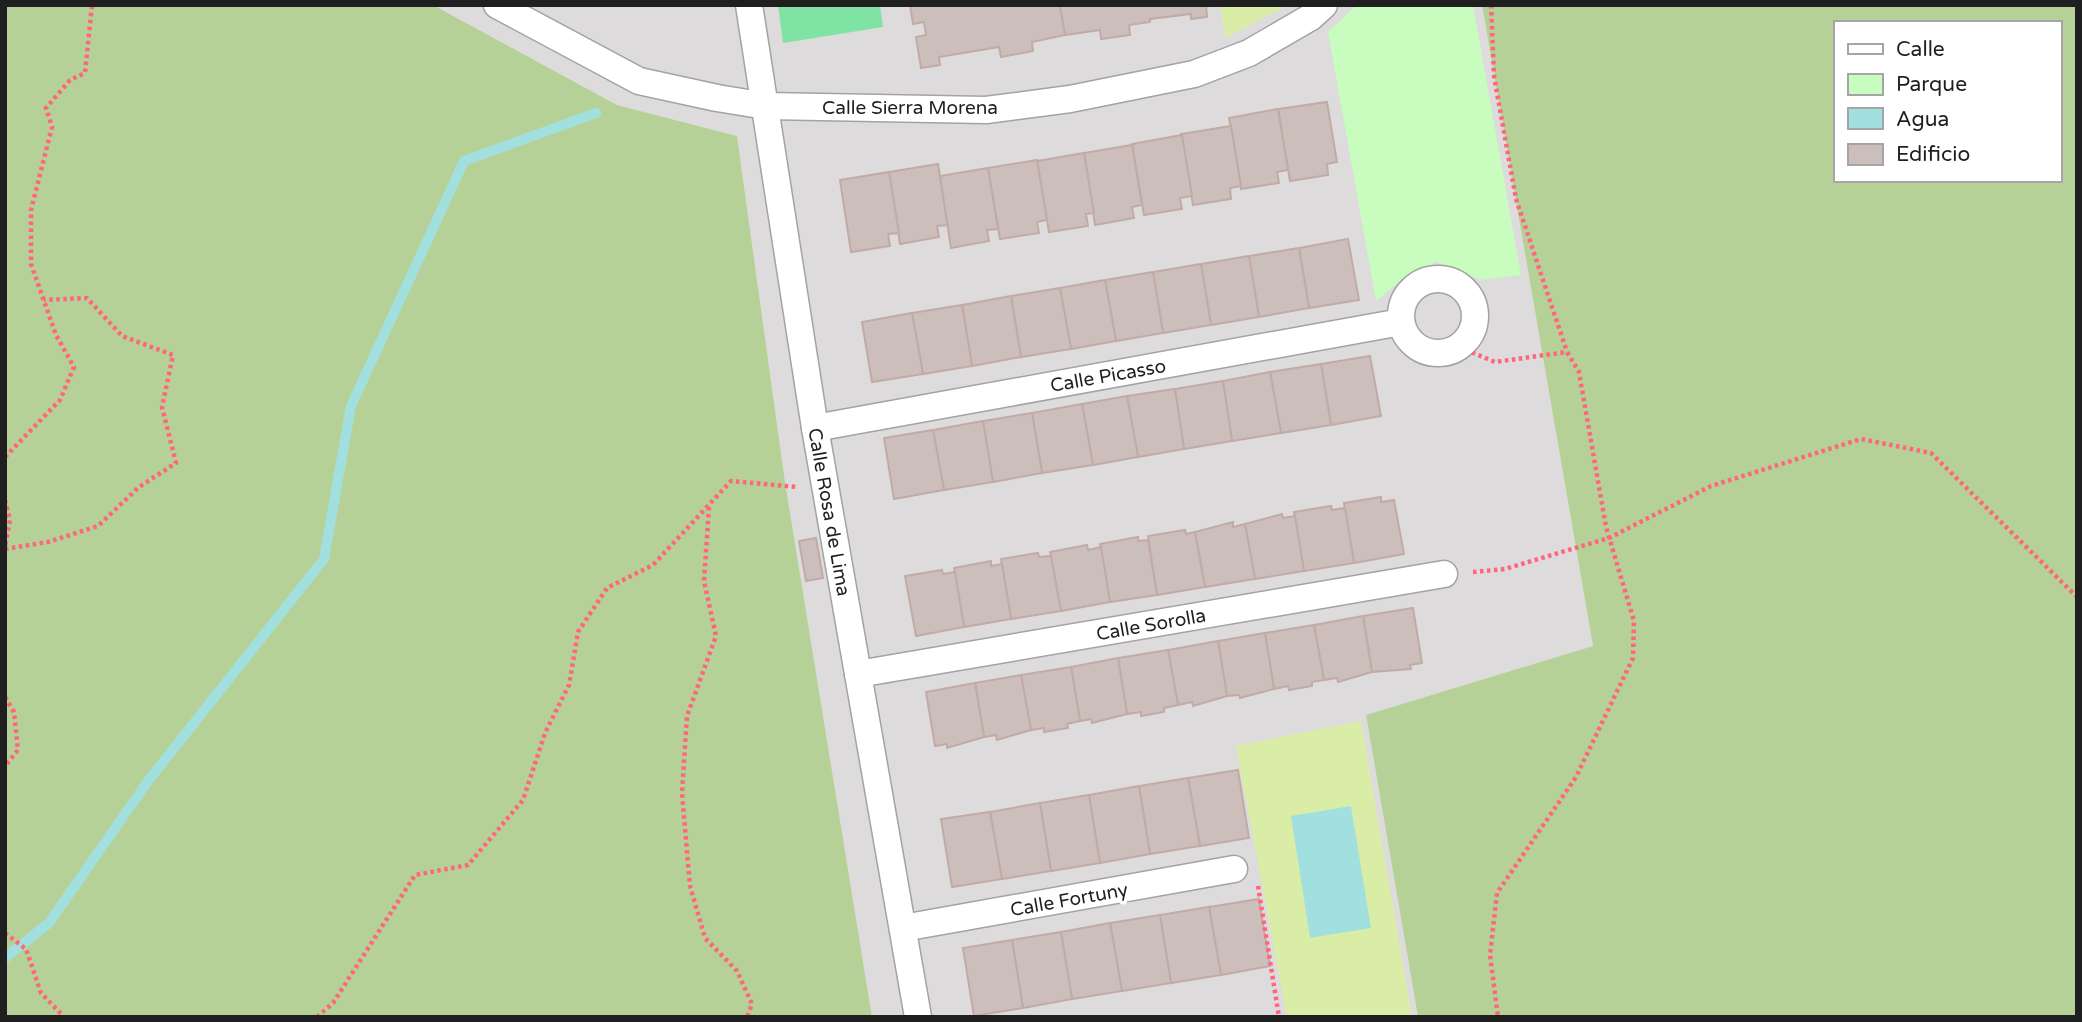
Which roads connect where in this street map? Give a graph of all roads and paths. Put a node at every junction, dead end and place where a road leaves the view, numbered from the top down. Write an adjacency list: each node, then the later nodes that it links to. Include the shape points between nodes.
1 (92, 5): 7 (path, via 85,73 70,80 46,108 52,127 31,210 31,264)
2 (497, 5): 6 (street, Calle Sierra Morena, via 639,81)
3 (749, 5): 6 (street, Calle Rosa de Lima)
4 (1324, 5): 6 (street, Calle Sierra Morena, via 1249,53 1194,74 1070,99 986,110)
5 (1491, 5): 10 (path, via 1494,76 1516,199)
6 (766, 106): 11 (street, Calle Rosa de Lima)
7 (44, 300): 12 (path, via 74,367 60,400); 17 (path, via 87,298 122,335 173,355 163,407 176,463 139,487 99,526 48,542)
8 (1401, 322): 9 (street, via 1416,347 1430,353); 9 (street, via 1408,292 1420,282 1451,281 1463,288 1475,312 1474,325); 11 (street, Calle Picasso)
9 (1459, 347): 10 (path, via 1495,362)
10 (1567, 352): 16 (path, via 1578,372)
11 (815, 428): 13 (street, Calle Rosa de Lima)
12 (5, 457)
13 (825, 483): 15 (path, via 786,488 731,481); 20 (street, Calle Rosa de Lima)
14 (5, 500): 17 (path, via 10,520)
15 (709, 506): 27 (path, via 653,565 607,588 578,632 569,685 545,733 523,800 468,865 415,875 333,1003); 28 (path, via 704,581 716,636 687,716 682,793 690,886 705,938 737,971 752,1004)
16 (1609, 538): 18 (path, via 1505,569); 19 (path, via 1711,486 1861,439 1931,453); 31 (path, via 1634,621 1633,658 1576,777 1497,893 1490,955)
17 (5, 548)
18 (1444, 574): 20 (street, Calle Sorolla)
19 (2077, 597)
20 (858, 674): 24 (street, Calle Rosa de Lima)
21 (5, 696): 22 (path, via 15,712 18,750)
22 (5, 766)
23 (1234, 869): 24 (street, Calle Fortuny); 30 (path, via 1254,866)
24 (903, 928): 29 (street, Calle Rosa de Lima)
25 (5, 933): 26 (path, via 26,949 41,993)
26 (64, 1017)
27 (317, 1017)
28 (747, 1017)
29 (918, 1017)
30 (1279, 1017)
31 (1498, 1017)

